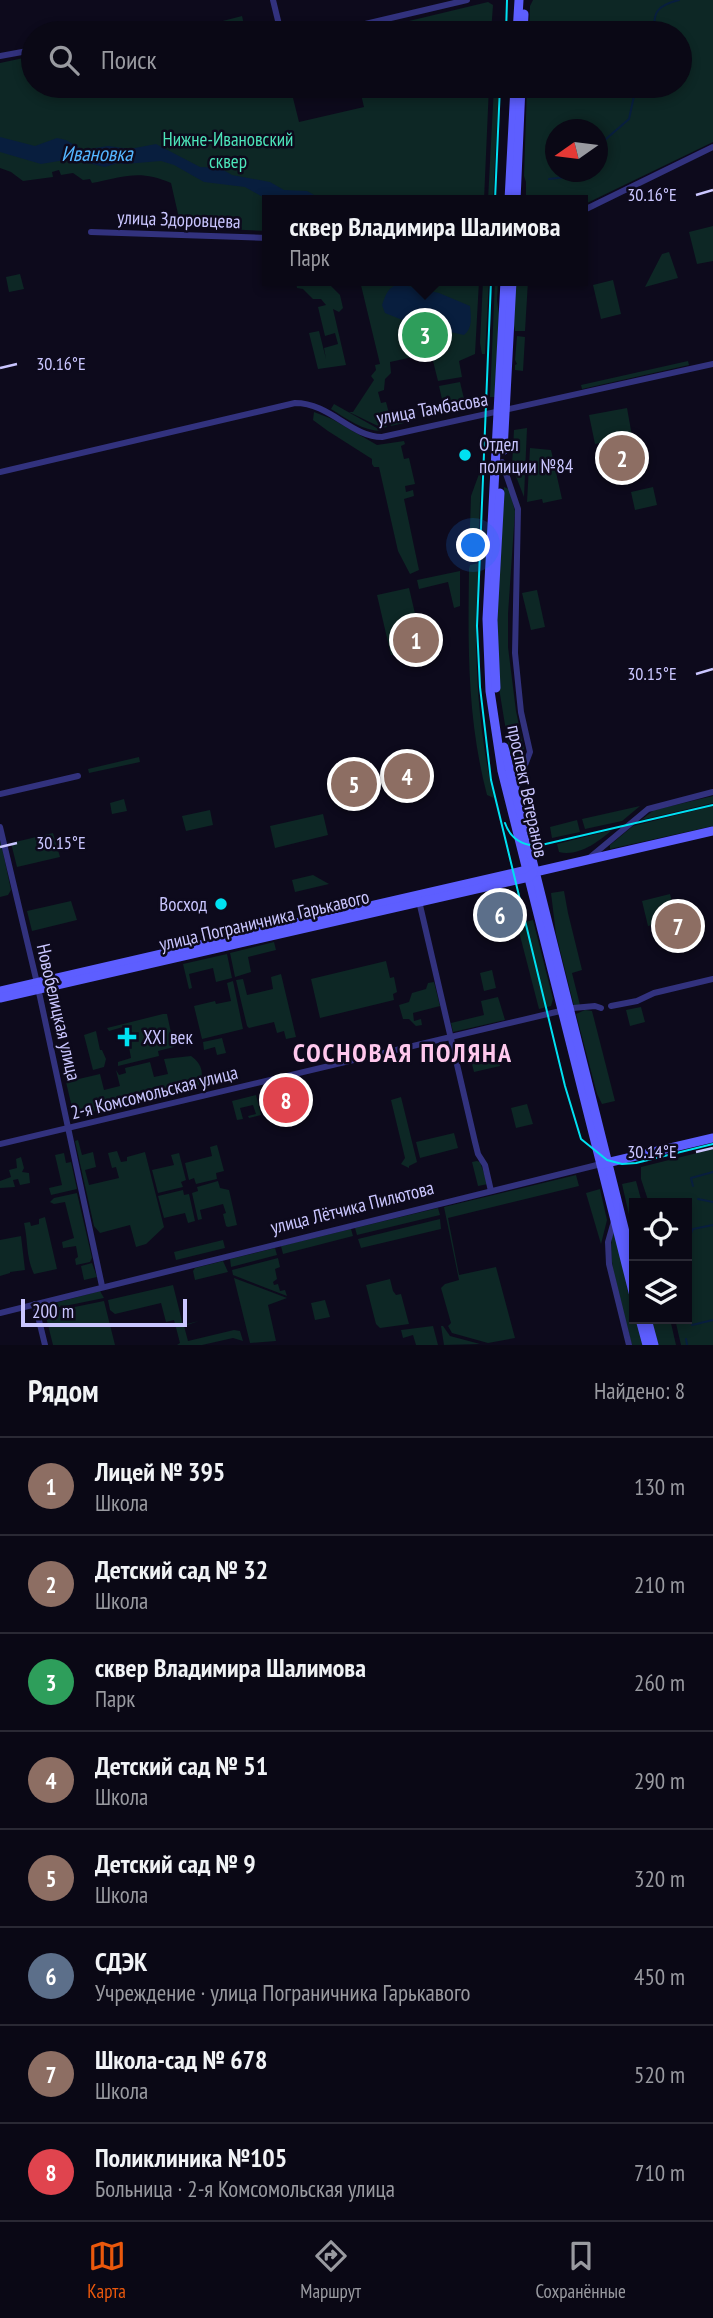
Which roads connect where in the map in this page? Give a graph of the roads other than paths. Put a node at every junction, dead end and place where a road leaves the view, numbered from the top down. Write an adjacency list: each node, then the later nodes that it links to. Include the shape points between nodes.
1 (273, 0): 5 (street)
2 (467, 0): 6 (street)
3 (519, 0): 7 (main road)
4 (525, 0): 8 (main road)
5 (278, 21)
6 (378, 21)
7 (518, 21)
8 (524, 21)
9 (21, 52): 10 (street)
10 (0, 56)
11 (513, 98): 14 (main road)
12 (520, 98): 15 (main road)
13 (713, 148): 16 (street)
14 (509, 195)
15 (516, 195)
16 (588, 209)
17 (91, 232): 18 (street, улица Здоровцева)
18 (262, 238)
19 (505, 286): 22 (main road, проспект Ветеранов)
20 (512, 286): 22 (main road, проспект Ветеранов)
21 (713, 365): 22 (street, улица Тамбасова)
22 (502, 412): 23 (main road, проспект Ветеранов); 24 (street, улица Тамбасова, via 376,437 315,405 295,404); 32 (main road, проспект Ветеранов, via 487,656 502,771)
23 (502, 462): 26 (main road, проспект Ветеранов, via 493,634 500,718); 26 (street, via 518,509 515,653 530,752)
24 (0, 472)
25 (78, 776): 28 (street)
26 (514, 792): 32 (main road, проспект Ветеранов)
27 (713, 792): 31 (street, via 648,809)
28 (0, 794)
29 (0, 827): 35 (street, Новобелицкая улица)
30 (713, 831): 31 (main road, улица Пограничника Гарькавого)
31 (588, 860): 32 (main road, улица Пограничника Гарькавого)
32 (530, 873): 33 (main road, улица Пограничника Гарькавого); 40 (main road, проспект Ветеранов)
33 (419, 899): 35 (main road, улица Пограничника Гарькавого); 41 (street)
34 (713, 979): 38 (street)
35 (37, 986): 36 (main road, улица Пограничника Гарькавого); 37 (main road, улица Пограничника Гарькавого); 42 (street, Новобелицкая улица)
36 (0, 991)
37 (0, 998)
38 (611, 1006)
39 (601, 1008): 40 (street, 2-я Комсомольская улица)
40 (566, 1009): 41 (street, 2-я Комсомольская улица); 45 (main road, проспект Ветеранов)
41 (452, 1037): 42 (street, 2-я Комсомольская улица); 46 (street, via 477,1150)
42 (68, 1129): 44 (street, 2-я Комсомольская улица); 50 (street, Новобелицкая улица)
43 (713, 1138): 45 (main road, улица Лётчика Пилютова)
44 (0, 1144)
45 (604, 1164): 46 (street, улица Лётчика Пилютова); 47 (main road, проспект Ветеранов); 48 (main road, проспект Ветеранов)
46 (491, 1191): 50 (street, улица Лётчика Пилютова)
47 (615, 1219): 49 (main road, проспект Ветеранов); 56 (street, via 608,1264)
48 (632, 1261)
49 (629, 1276)
50 (103, 1286): 51 (street, улица Лётчика Пилютова)
51 (35, 1304): 52 (street, улица Лётчика Пилютова); 55 (street)
52 (0, 1312)
53 (641, 1324): 57 (main road)
54 (648, 1324): 58 (main road)
55 (45, 1345)
56 (629, 1345)
57 (646, 1345)
58 (654, 1345)

